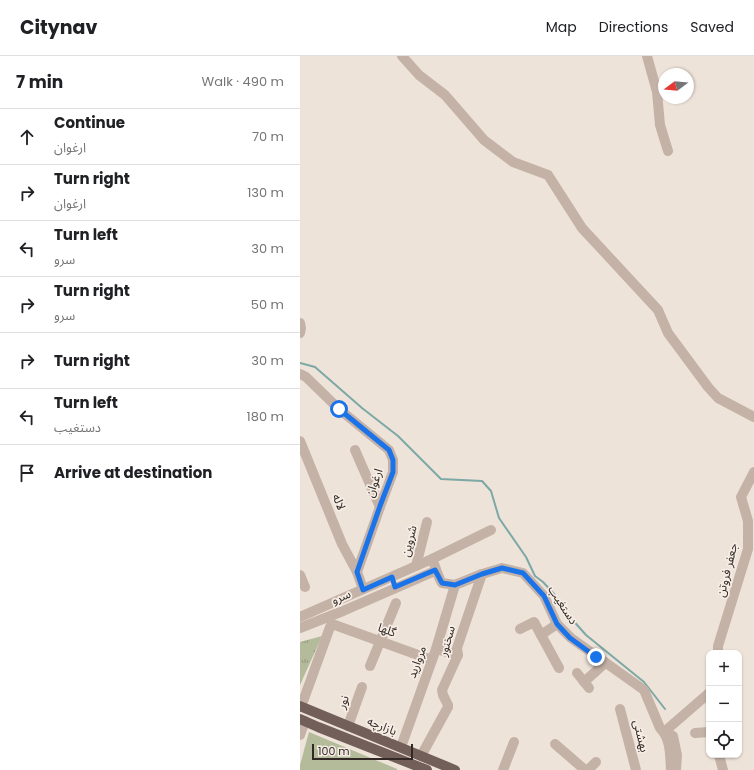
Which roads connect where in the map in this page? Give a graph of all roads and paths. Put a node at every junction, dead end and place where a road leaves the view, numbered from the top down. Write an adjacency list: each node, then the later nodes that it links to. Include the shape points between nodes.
1 (402, 56): 7 (street, via 419,75 445,95 484,140 513,162 548,175 582,228 658,310 668,333 708,387 718,398)
2 (647, 56): 3 (street)
3 (668, 151)
4 (300, 323): 5 (street)
5 (300, 333)
6 (300, 374): 11 (street, ارغوان, via 389,450 393,460 393,472)
7 (754, 417)
8 (300, 441): 17 (street, لاله, via 342,544)
9 (356, 450): 11 (street)
10 (754, 472): 33 (street, جعفر فروتن, via 742,497 748,521 748,550)
11 (380, 506): 17 (street, ارغوان)
12 (427, 522): 15 (street, شروین)
13 (491, 530): 14 (street, سرو)
14 (432, 559): 15 (street, سرو); 16 (street, via 436,566)
15 (416, 566): 20 (street, سرو)
16 (435, 570): 21 (street, via 442,583); 23 (street, سرو)
17 (357, 572): 24 (street)
18 (300, 574): 22 (street)
19 (482, 574): 21 (street, دستغیب); 27 (street, دستغیب, via 502,568 523,573 544,596); 34 (street, سخنور, via 457,648)
20 (392, 577): 23 (street); 24 (street, سرو)
21 (455, 585): 32 (street, مروارید)
22 (305, 587)
23 (395, 587): 28 (street, سرو)
24 (363, 590): 26 (street, سرو)
25 (396, 603): 31 (street)
26 (300, 617)
27 (557, 624): 30 (street); 36 (street, دستغیب, via 570,638)
28 (300, 628)
29 (520, 629): 30 (street, via 534,622)
30 (541, 635): 38 (street)
31 (380, 641): 35 (street, گلها); 37 (street); 42 (street, گلها, via 332,624)
32 (436, 649): 34 (street); 35 (street, مروارید)
33 (718, 650)
34 (458, 655): 53 (street, سخنور, via 442,690 448,707)
35 (432, 660): 52 (street, مروارید)
36 (605, 663): 39 (street); 46 (street, دستغیب, via 644,690)
37 (370, 666)
38 (559, 668)
39 (583, 681)
40 (362, 687): 45 (street, نور)
41 (706, 696): 46 (street)
42 (301, 707): 45 (main road, بازارچه)
43 (620, 709): 61 (street, بهشتی)
44 (302, 720): 49 (street); 56 (main road, بازارچه)
45 (348, 726): 52 (main road, بازارچه)
46 (664, 732): 62 (street, دستغیب, via 668,739); 63 (street, دستغیب, via 673,736 677,755)
47 (706, 732): 48 (street)
48 (695, 733)
49 (300, 735)
50 (514, 742): 58 (street)
51 (555, 744): 59 (street)
52 (401, 748): 53 (main road, بازارچه)
53 (421, 756): 57 (main road, بازارچه)
54 (720, 758): 64 (street)
55 (596, 762): 60 (street)
56 (427, 770)
57 (455, 770)
58 (503, 770)
59 (585, 770)
60 (588, 770)
61 (636, 770)
62 (670, 770)
63 (676, 770)
64 (723, 770)

